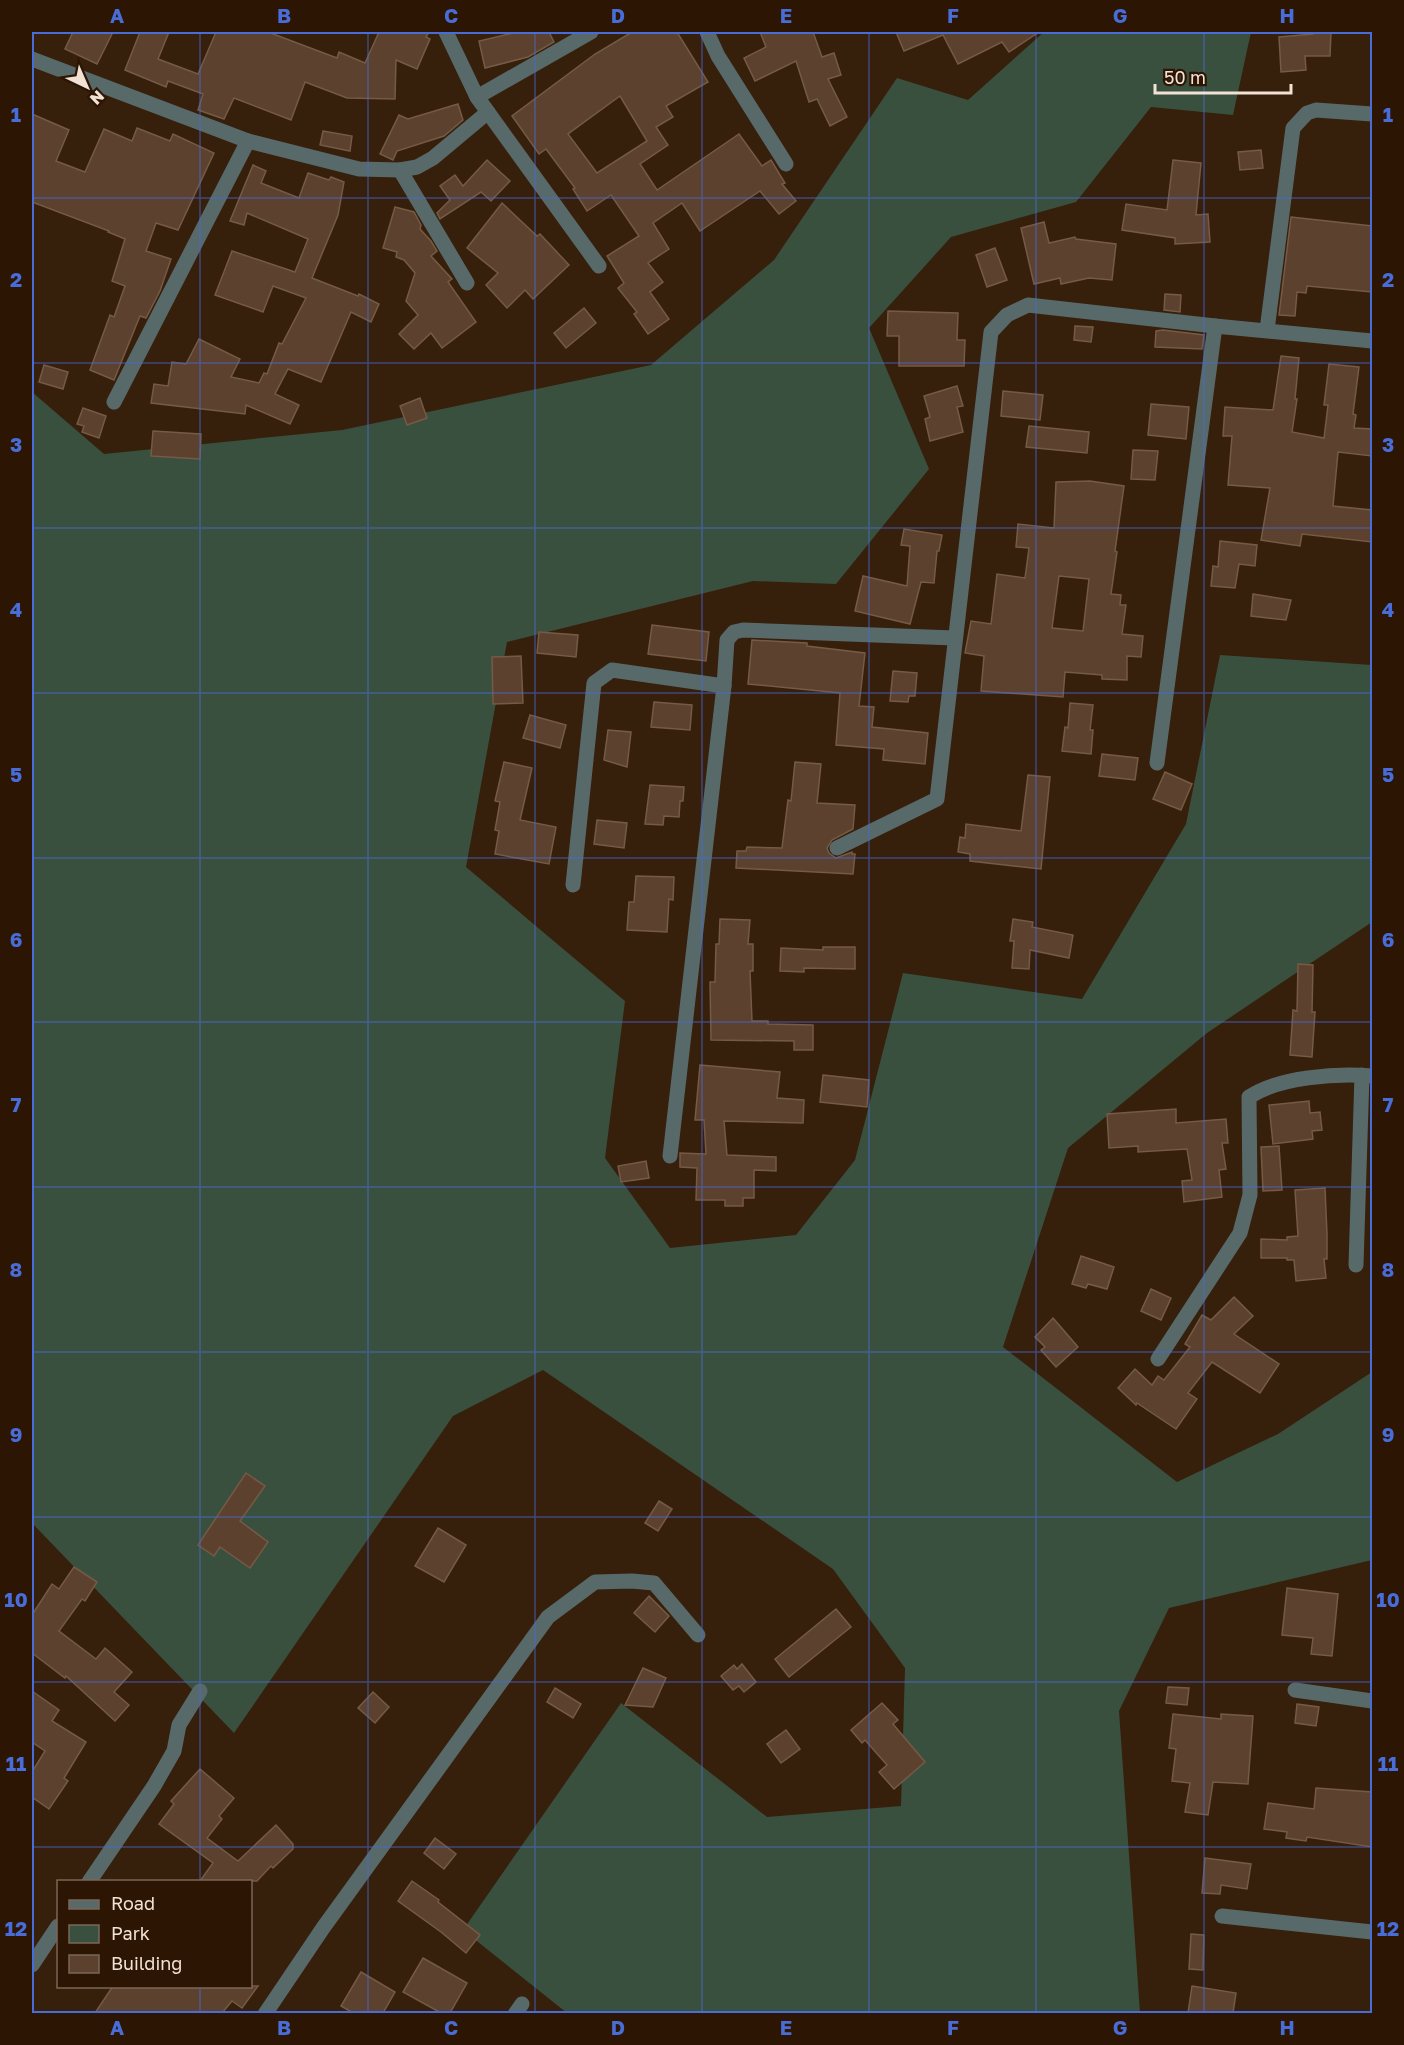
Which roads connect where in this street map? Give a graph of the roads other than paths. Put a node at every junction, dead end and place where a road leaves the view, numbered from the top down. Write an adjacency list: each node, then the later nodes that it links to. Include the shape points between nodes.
1 (446, 32): 5 (street)
2 (591, 32): 5 (street)
3 (707, 32): 9 (street)
4 (32, 59): 8 (street)
5 (477, 97): 6 (street)
6 (488, 112): 10 (street, via 433,158); 11 (street)
7 (1372, 114): 14 (street, via 1316,110 1307,113 1293,128)
8 (248, 141): 10 (street, via 359,169); 16 (street)
9 (786, 164)
10 (400, 170): 12 (street)
11 (599, 266)
12 (467, 283)
13 (1215, 326): 14 (street); 17 (street, via 1029,305 1007,315 990,332); 19 (street)
14 (1267, 330): 15 (street)
15 (1372, 340)
16 (114, 402)
17 (954, 638): 18 (street, via 743,630 734,632 727,640); 20 (street, via 937,799)
18 (724, 686): 21 (street, via 612,670 594,682); 23 (street)
19 (1157, 763)
20 (837, 848)
21 (573, 885)
22 (1367, 1076): 24 (street); 25 (street, via 1313,1076 1259,1090 1249,1097 1250,1195 1240,1233)
23 (670, 1156)
24 (1356, 1265)
25 (1158, 1359)
26 (698, 1635): 35 (street, via 654,1583 595,1582 548,1617)
27 (1296, 1690): 29 (street)
28 (200, 1691): 30 (street, via 179,1725 174,1751 154,1786)
29 (1372, 1701)
30 (90, 1880)
31 (1222, 1916): 33 (street)
32 (57, 1928): 34 (street)
33 (1372, 1932)
34 (32, 1965)
35 (265, 2013)

